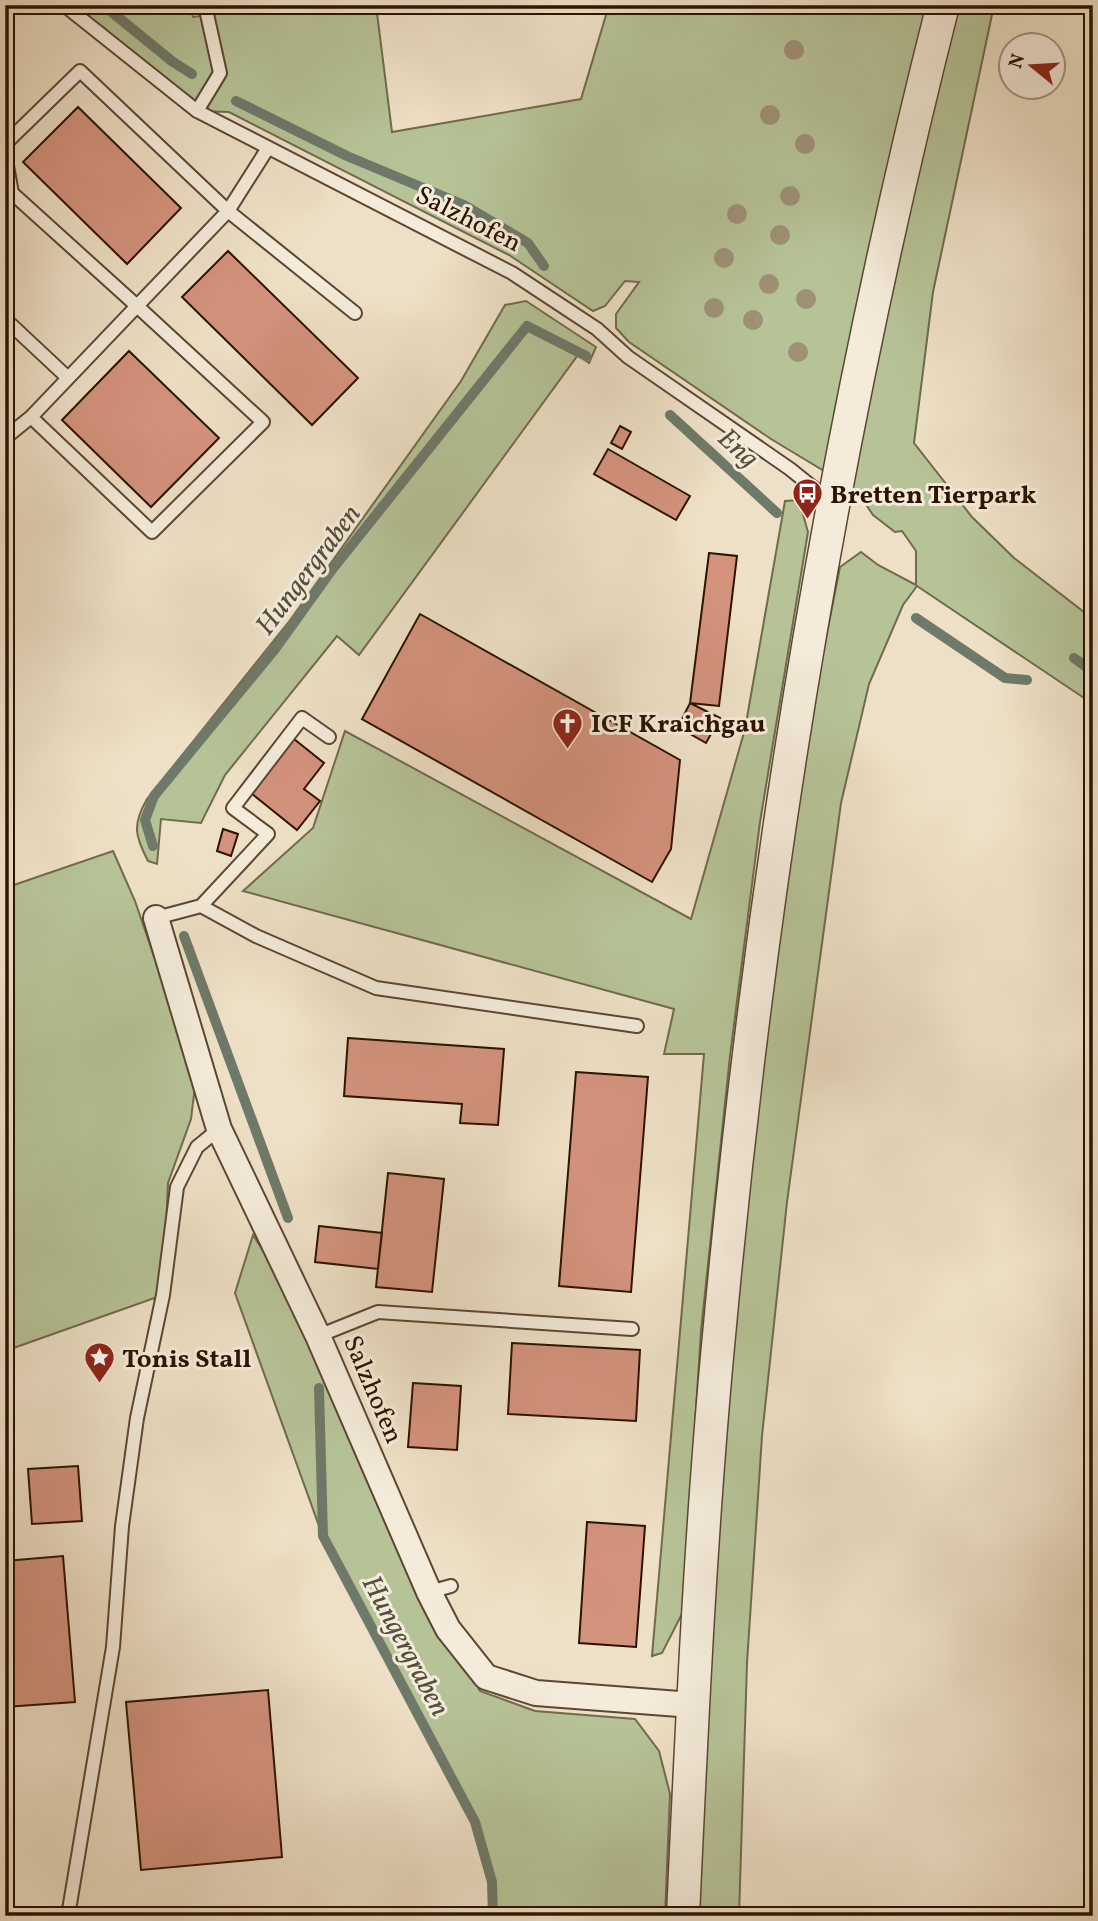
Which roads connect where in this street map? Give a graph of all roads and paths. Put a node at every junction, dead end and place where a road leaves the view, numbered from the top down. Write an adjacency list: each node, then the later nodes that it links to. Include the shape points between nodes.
1 (64, 5): 4 (lane, Salzhofen)
2 (205, 5): 4 (lane, via 220,73)
3 (943, 5): 16 (street)
4 (197, 111): 6 (lane, Salzhofen)
5 (5, 144): 9 (lane, via 80,71)
6 (268, 148): 9 (lane); 16 (lane, Salzhofen, via 512,273 597,329 628,357 790,469)
7 (5, 155): 8 (lane)
8 (9, 197): 10 (lane)
9 (228, 211): 10 (lane); 11 (lane)
10 (137, 306): 13 (lane); 14 (lane, via 263,422 152,532)
11 (355, 313)
12 (5, 319): 13 (lane)
13 (68, 378): 14 (lane)
14 (31, 417): 15 (lane)
15 (5, 438)
16 (834, 505): 24 (street, via 789,761 752,1034 720,1326)
17 (329, 737): 18 (lane, via 302,718 233,808 268,834)
18 (201, 906): 19 (lane); 20 (lane, via 376,988)
19 (156, 918): 21 (street, Salzhofen)
20 (637, 1026)
21 (219, 1129): 23 (street, Salzhofen); 25 (lane, via 197,1147 177,1187 163,1295 136,1418 113,1647)
22 (632, 1329): 23 (lane, via 378,1312)
23 (318, 1336): 24 (street, Salzhofen, via 440,1589 448,1629 486,1677 536,1693)
24 (692, 1705): 26 (street)
25 (68, 1916)
26 (683, 1916)

